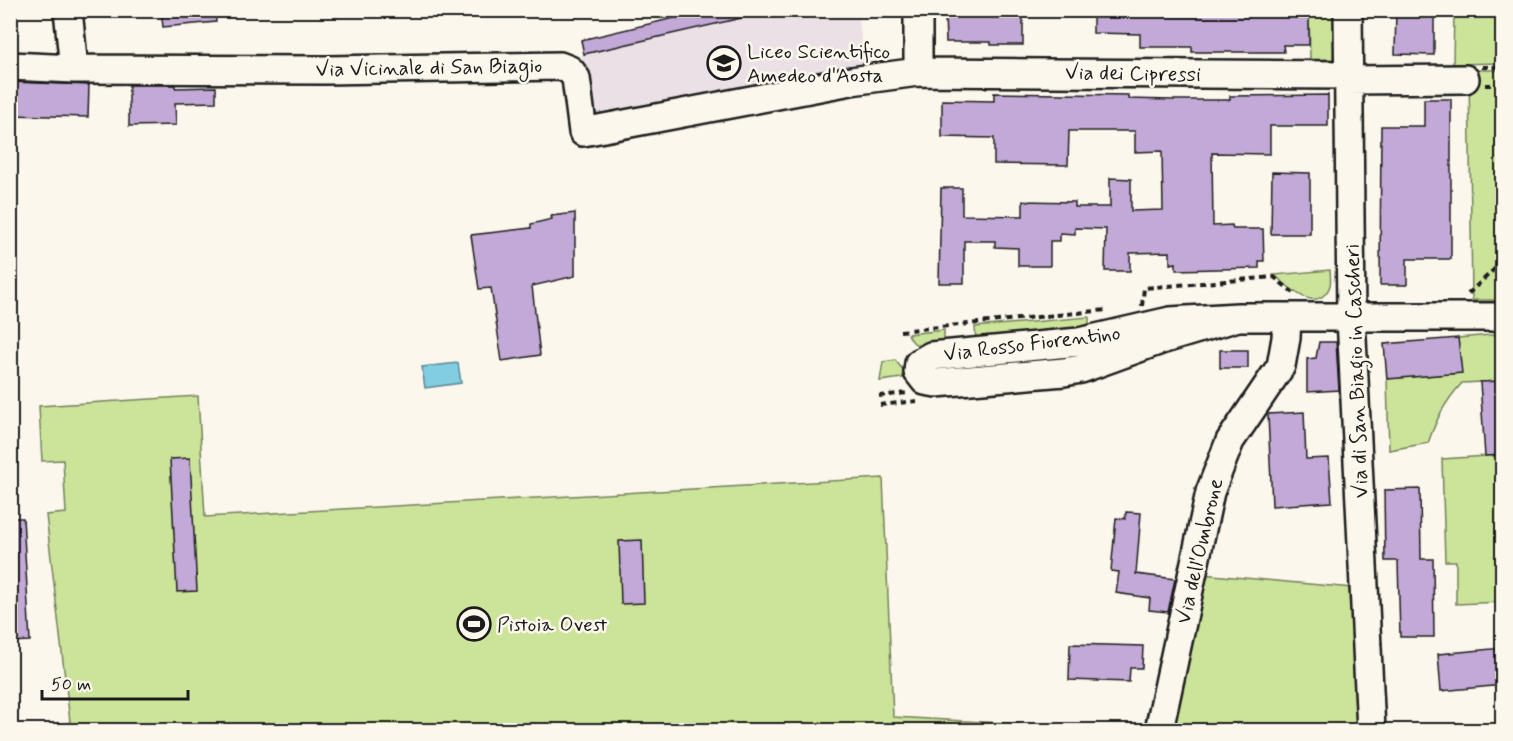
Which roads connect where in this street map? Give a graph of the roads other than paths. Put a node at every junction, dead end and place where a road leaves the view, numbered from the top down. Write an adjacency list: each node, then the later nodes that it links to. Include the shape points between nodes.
1 (68, 10): 5 (street)
2 (918, 10): 6 (street)
3 (1348, 10): 7 (street, Via di San Biagio in Cascheri)
4 (10, 66): 5 (street, Via Vicinale di San Biagio)
5 (74, 69): 6 (street, Via Vicinale di San Biagio, via 560,66 576,78 583,132)
6 (918, 72): 7 (street, Via dei Cipressi)
7 (1348, 77): 8 (street, Via dei Cipressi); 11 (street, Via di San Biagio in Cascheri)
8 (1465, 79)
9 (1294, 308): 10 (street, Via Rosso Fiorentino); 11 (street, Via Rosso Fiorentino); 15 (street, Via dell'Ombrone, via 1281,366 1230,441 1212,484)
10 (1238, 317): 13 (street, Via Rosso Fiorentino, via 1163,322 1088,340); 14 (street, Via Rosso Fiorentino, via 1090,367)
11 (1352, 317): 12 (street, Via Rosso Fiorentino); 16 (street, Via di San Biagio in Cascheri)
12 (1503, 317)
13 (1035, 346): 14 (street); 14 (street, Via Rosso Fiorentino, via 932,356 921,360 917,370 923,380 932,383)
14 (1038, 375)
15 (1159, 730)
16 (1371, 730)

